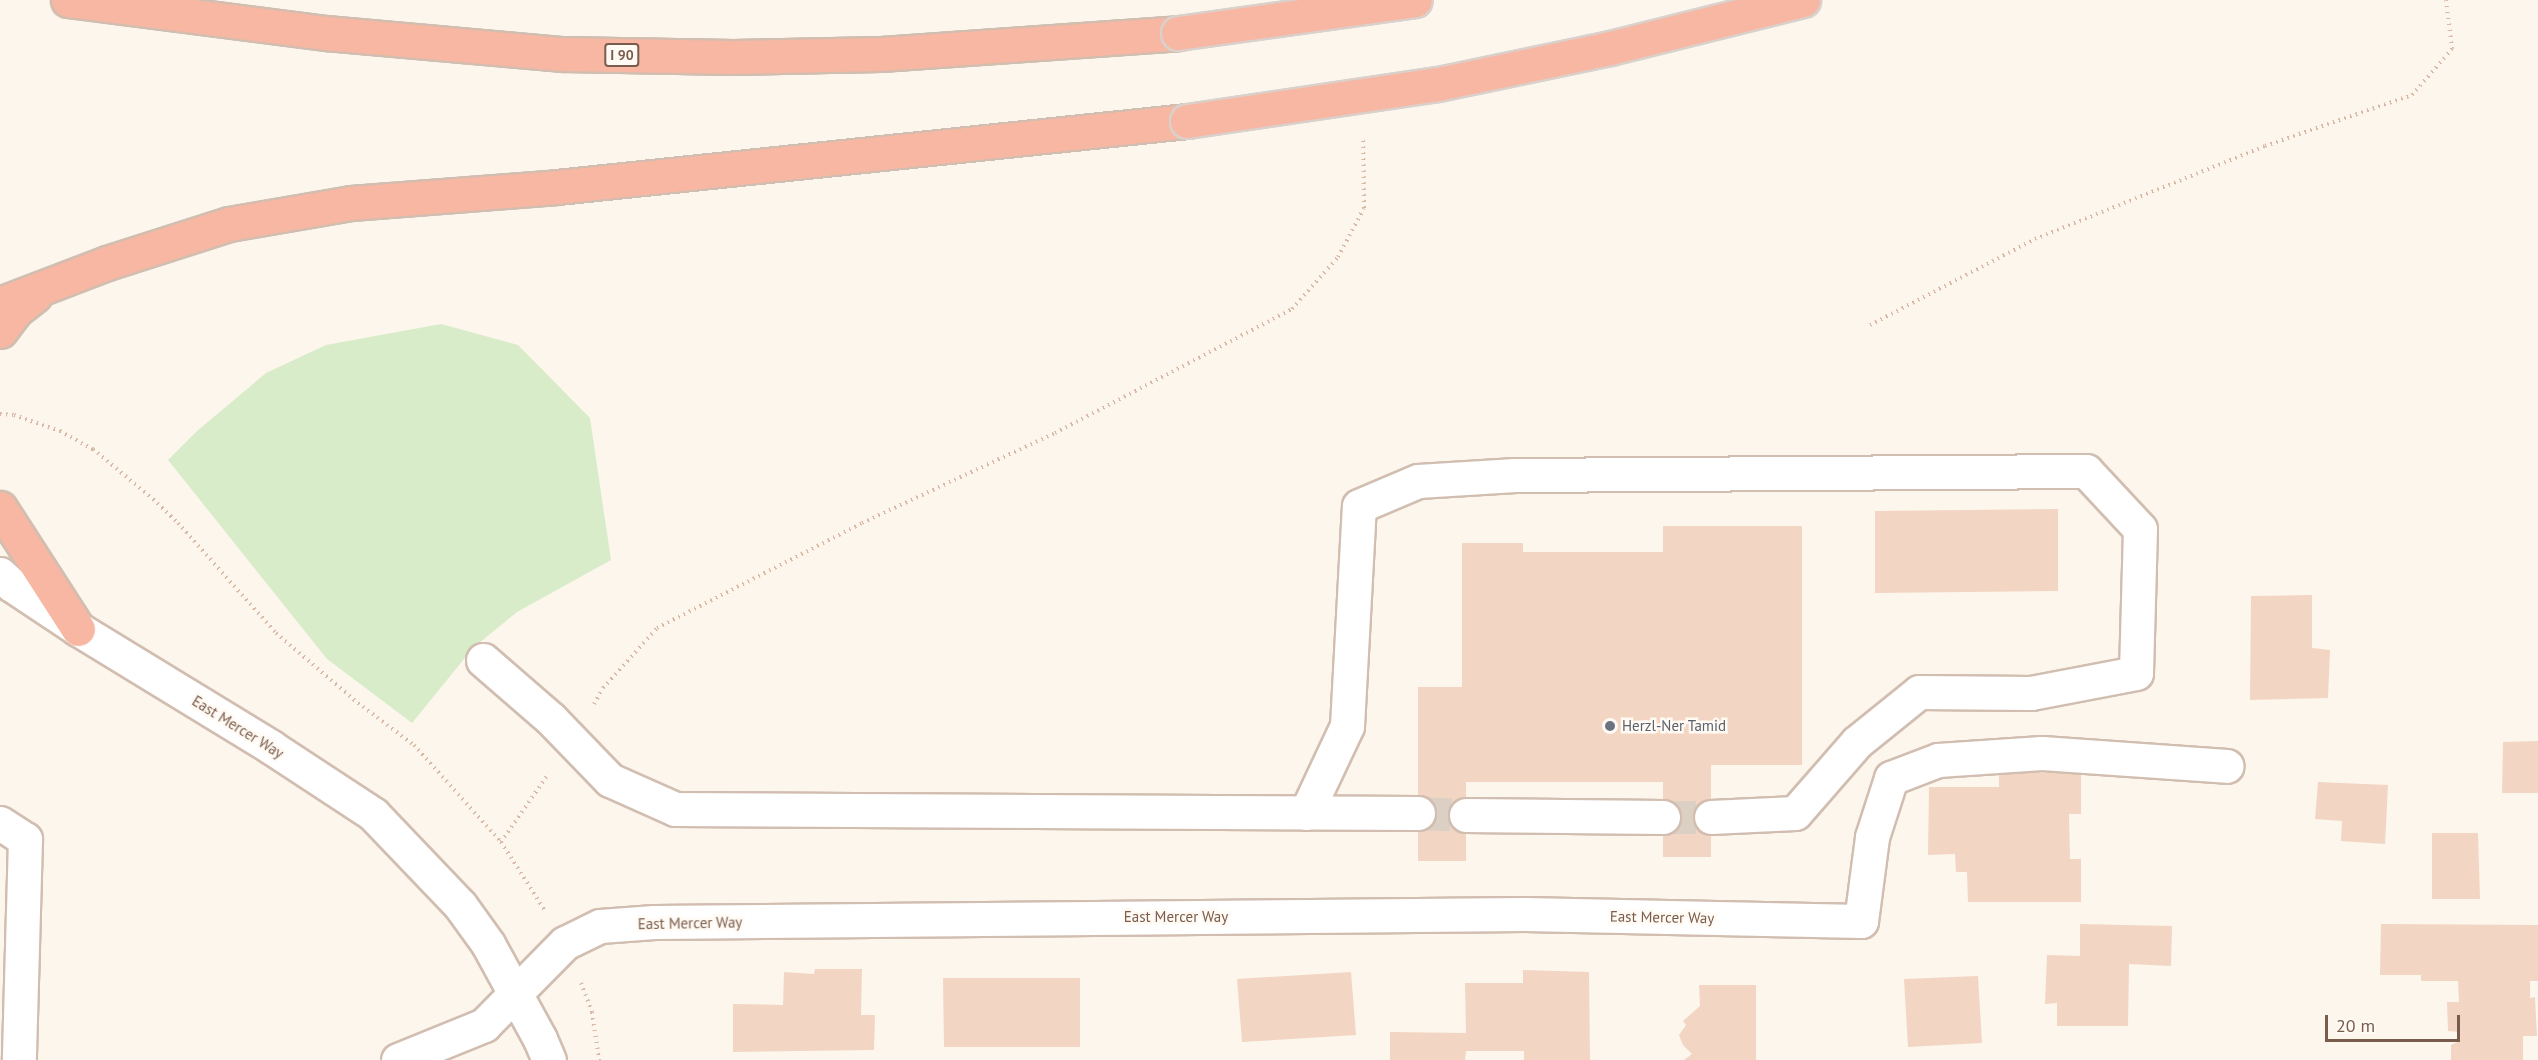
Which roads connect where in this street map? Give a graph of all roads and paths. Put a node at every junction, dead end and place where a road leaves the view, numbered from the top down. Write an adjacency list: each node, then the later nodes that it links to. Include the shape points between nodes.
1 (68, 0): 2 (highway, I 90, bridge, via 326,33 563,54 733,57 881,54 1178,33)
2 (1415, 0)
3 (1803, 0): 6 (highway, bridge, via 1610,48 1438,84 1187,121 592,183 351,202 229,224)
4 (2446, 0): 8 (path, via 2452,49 2412,95 2265,146 2035,239)
5 (1361, 130): 15 (path, via 1364,208 1338,257 1292,309 1055,433 862,523 657,628 603,688)
6 (45, 287): 7 (highway); 9 (highway, via 16,310)
7 (0, 304)
8 (1870, 325)
9 (0, 331)
10 (0, 414): 23 (path, via 60,431 93,449 153,500 276,633 414,745)
11 (0, 508): 13 (highway)
12 (0, 574): 13 (street, East Mercer Way)
13 (78, 629): 25 (street, East Mercer Way, via 373,814 460,905)
14 (483, 660): 15 (street)
15 (572, 741): 17 (street, via 610,780 675,809); 23 (path)
16 (2227, 766): 24 (street, East Mercer Way, via 2043,753 1938,760 1891,778 1872,837 1861,921 1524,914 654,922 600,926)
17 (1306, 813): 18 (street); 21 (street, via 1347,726 1359,506 1418,482 1515,476 2086,471 2140,529 2136,673 2031,693 1919,692 1857,742 1795,813)
18 (1418, 813)
19 (1466, 815): 20 (street)
20 (1663, 818)
21 (1711, 818)
22 (0, 823): 26 (street, via 25,838)
23 (501, 842): 24 (path)
24 (565, 943): 25 (street, East Mercer Way); 29 (path, via 592,1012)
25 (516, 994): 27 (street, via 484,1025); 28 (street, East Mercer Way)
26 (19, 1060)
27 (398, 1060)
28 (549, 1060)
29 (599, 1060)

